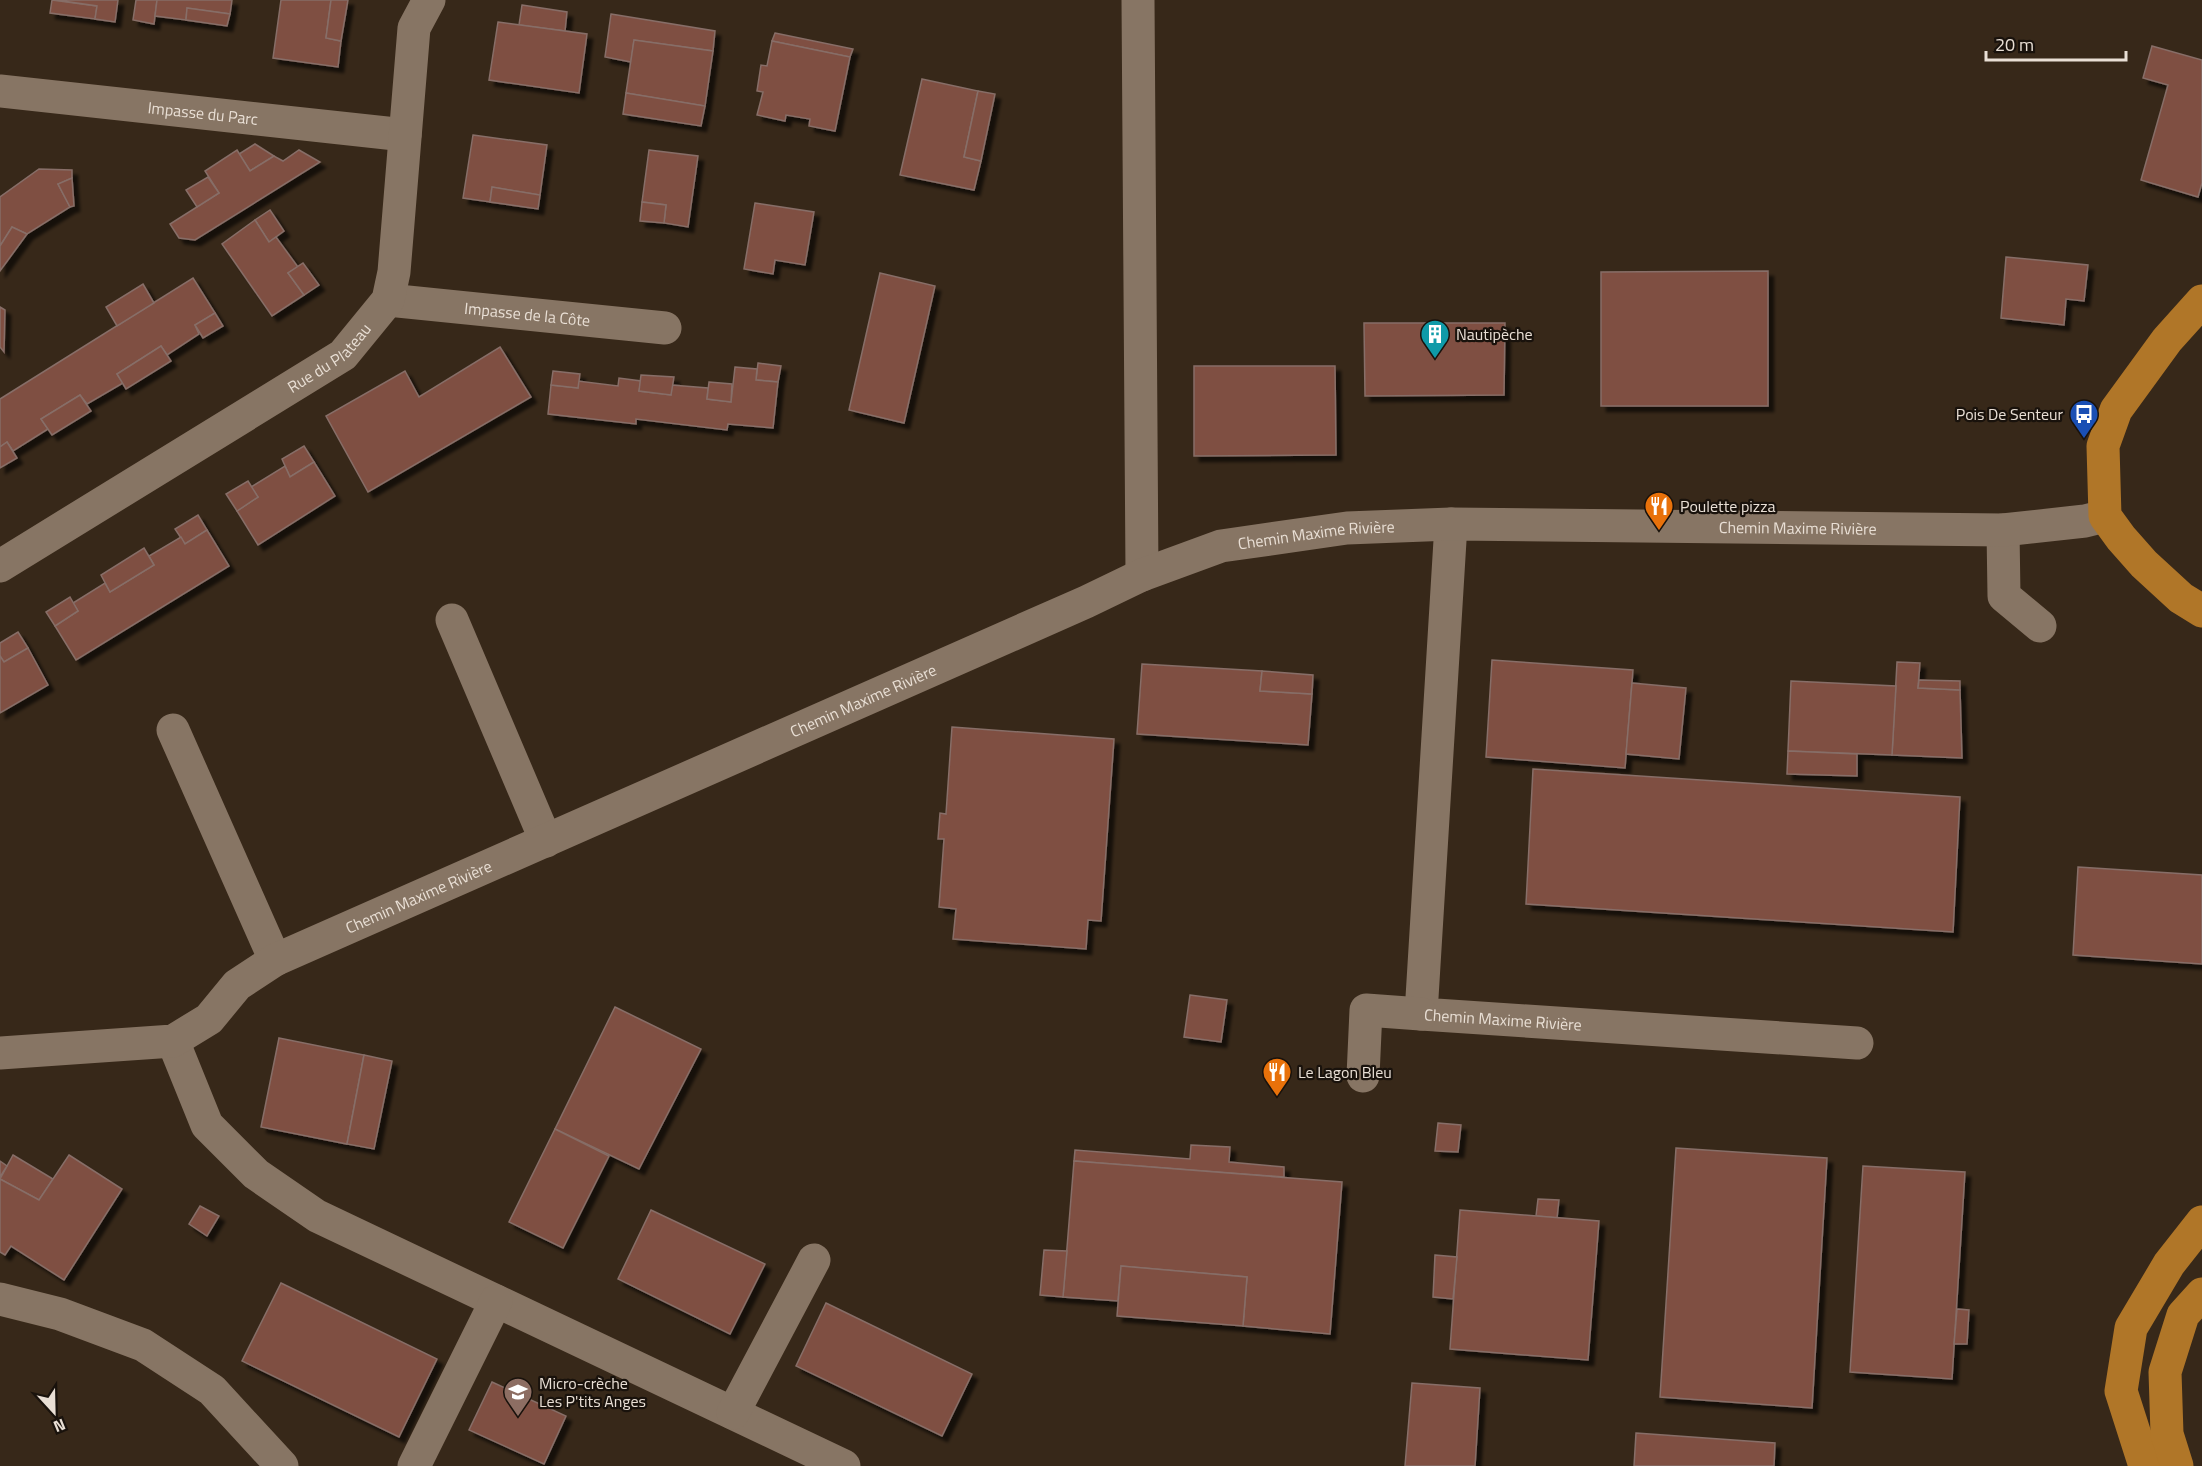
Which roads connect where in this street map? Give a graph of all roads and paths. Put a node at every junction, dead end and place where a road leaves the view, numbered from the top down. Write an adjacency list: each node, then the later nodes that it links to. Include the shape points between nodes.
1 (429, 0): 4 (street, Rue du Plateau, via 414,28)
2 (1138, 0): 12 (street)
3 (0, 92): 4 (street, Impasse du Parc)
4 (405, 135): 5 (street, Rue du Plateau, via 394,272)
5 (388, 300): 7 (street, Impasse de la Côte); 11 (street, Rue du Plateau, via 343,355)
6 (2202, 301): 8 (main road, via 2167,340 2116,410 2103,446)
7 (665, 328)
8 (2105, 516): 10 (street, Chemin Maxime Rivière); 13 (main road, via 2144,564 2181,598)
9 (1451, 524): 10 (street, Chemin Maxime Rivière); 12 (street, Chemin Maxime Rivière, via 1347,528 1221,546); 19 (street, Chemin Maxime Rivière)
10 (2003, 530): 15 (street, via 2004,596)
11 (0, 566)
12 (1142, 575): 17 (street, Chemin Maxime Rivière)
13 (2202, 611)
14 (452, 620): 17 (street)
15 (2040, 626)
16 (173, 730): 18 (street)
17 (546, 841): 18 (street, Chemin Maxime Rivière)
18 (275, 960): 20 (street, Chemin Maxime Rivière, via 237,985 209,1019)
19 (1421, 1014): 21 (street, Chemin Maxime Rivière); 23 (street, via 1366,1010)
20 (173, 1041): 22 (street); 28 (street, via 207,1125 256,1174 317,1216)
21 (1857, 1043)
22 (0, 1053)
23 (1363, 1076)
24 (2202, 1222): 33 (main road, via 2169,1264 2131,1328 2121,1391)
25 (814, 1260): 29 (street)
26 (2202, 1294): 34 (main road, via 2183,1315 2165,1372 2167,1434)
27 (0, 1299): 31 (street, via 60,1314 143,1345 212,1390)
28 (496, 1301): 29 (street); 32 (street)
29 (733, 1413): 30 (street)
30 (822, 1461)
31 (282, 1466)
32 (414, 1466)
33 (2145, 1466)
34 (2177, 1466)

